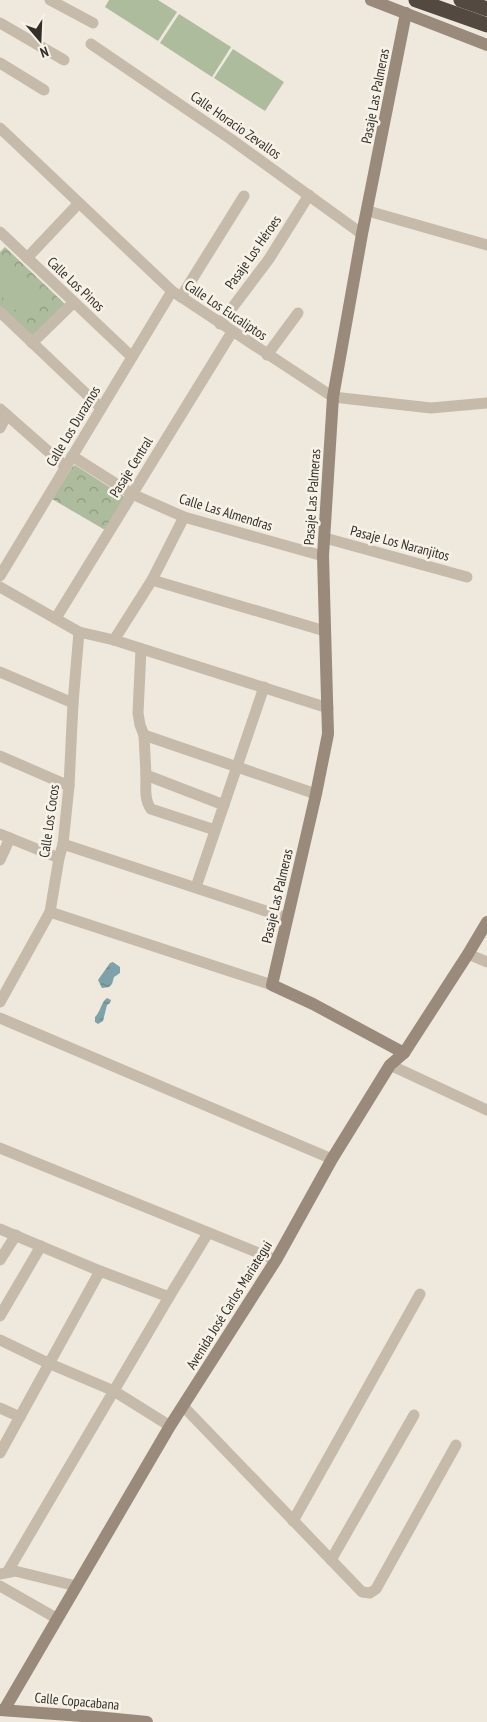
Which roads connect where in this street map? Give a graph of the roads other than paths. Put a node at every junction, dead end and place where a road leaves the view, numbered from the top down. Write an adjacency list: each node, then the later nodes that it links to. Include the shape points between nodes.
1 (50, 0): 8 (street)
2 (371, 0): 6 (street)
3 (416, 0): 9 (highway)
4 (461, 0): 5 (highway)
5 (487, 9)
6 (406, 13): 11 (street); 19 (street, Pasaje Las Palmeras)
7 (0, 23): 12 (street)
8 (93, 23)
9 (487, 25)
10 (90, 44): 16 (street, Calle Horacio Zevallos)
11 (487, 45)
12 (64, 60)
13 (0, 63): 14 (street)
14 (44, 90)
15 (0, 128): 18 (street, Calle Los Eucaliptos)
16 (309, 195): 20 (street, Calle Horacio Zevallos); 28 (street, Pasaje Los Héroes, via 269,258)
17 (244, 196): 24 (street, Calle Los Duraznos)
18 (79, 203): 23 (street); 24 (street, Calle Los Eucaliptos)
19 (368, 211): 20 (street, Pasaje Las Palmeras); 22 (street)
20 (362, 234): 33 (street, Pasaje Las Palmeras)
21 (3, 240): 23 (street, Calle Los Pinos)
22 (487, 244)
23 (27, 258): 25 (street, Calle Los Pinos)
24 (176, 294): 28 (street, Calle Los Eucaliptos); 32 (street, Calle Los Duraznos)
25 (74, 302): 30 (street); 32 (street, Calle Los Pinos)
26 (0, 312): 30 (street)
27 (298, 314): 31 (street)
28 (220, 324): 29 (street, Calle Los Eucaliptos)
29 (232, 332): 31 (street, Calle Los Eucaliptos); 40 (street, Pasaje Central)
30 (32, 343): 35 (street)
31 (267, 355): 33 (street, Calle Los Eucaliptos)
32 (132, 357): 35 (street, Calle Los Duraznos)
33 (333, 397): 34 (street, Calle Los Eucaliptos, via 431,408); 42 (street, Pasaje Las Palmeras)
34 (487, 403)
35 (101, 408): 38 (street, Calle Los Duraznos)
36 (4, 412): 37 (street); 39 (street)
37 (0, 428)
38 (72, 456): 39 (street, Calle Los Duraznos); 40 (street, Calle Las Almendras)
39 (66, 466): 44 (street, Calle Los Duraznos)
40 (132, 494): 41 (street, Calle Las Almendras); 48 (street, Pasaje Central)
41 (184, 517): 43 (street, Calle Las Almendras); 46 (street)
42 (325, 538): 43 (street, Pasaje Las Palmeras); 45 (street, Pasaje Los Naranjitos)
43 (323, 556): 49 (street, Pasaje Las Palmeras)
44 (0, 576)
45 (467, 577)
46 (152, 580): 49 (street); 51 (street)
47 (0, 587): 48 (street)
48 (56, 618): 50 (street)
49 (325, 631): 56 (street, Pasaje Las Palmeras)
50 (79, 632): 51 (street); 55 (street, Calle Los Cocos)
51 (114, 640): 52 (street)
52 (141, 649): 54 (street); 57 (street, via 138,713)
53 (0, 672): 55 (street)
54 (264, 687): 56 (street); 59 (street)
55 (73, 703): 61 (street, Calle Los Cocos)
56 (328, 708): 62 (street, Pasaje Las Palmeras, via 328,734)
57 (144, 735): 59 (street); 60 (street)
58 (0, 756): 61 (street)
59 (237, 766): 62 (street); 63 (street)
60 (146, 775): 63 (street); 64 (street, via 146,798 151,809)
61 (69, 786): 66 (street, Calle Los Cocos)
62 (316, 794): 71 (street, Pasaje Las Palmeras)
63 (224, 805): 64 (street)
64 (215, 830): 69 (street)
65 (5, 836): 67 (street); 68 (street)
66 (63, 844): 67 (street, Calle Los Cocos); 69 (street)
67 (59, 858): 70 (street, Calle Los Cocos)
68 (0, 860)
69 (196, 887): 71 (street)
70 (50, 912): 75 (street); 76 (street, Calle Los Cocos)
71 (287, 918): 75 (street, Pasaje Las Palmeras)
72 (487, 922): 73 (street, Avenida José Carlos Mariategui)
73 (468, 954): 74 (street); 78 (street, Avenida José Carlos Mariategui)
74 (487, 962)
75 (272, 985): 78 (street)
76 (0, 1002)
77 (0, 1018): 82 (street)
78 (404, 1053): 79 (street, Avenida José Carlos Mariategui)
79 (390, 1065): 80 (street); 82 (street, Avenida José Carlos Mariategui)
80 (487, 1110)
81 (0, 1148): 84 (street)
82 (332, 1159): 88 (street, Avenida José Carlos Mariategui)
83 (0, 1228): 85 (street)
84 (208, 1233): 88 (street); 91 (street)
85 (16, 1235): 86 (street); 87 (street)
86 (41, 1246): 89 (street); 92 (street)
87 (0, 1260)
88 (276, 1260): 96 (street, Avenida José Carlos Mariategui)
89 (100, 1271): 91 (street); 94 (street)
90 (420, 1294): 103 (street)
91 (169, 1297): 95 (street)
92 (0, 1316)
93 (0, 1340): 94 (street)
94 (48, 1363): 95 (street); 99 (street)
95 (114, 1391): 100 (street); 105 (street)
96 (183, 1406): 100 (street, Avenida José Carlos Mariategui); 103 (street)
97 (0, 1408): 99 (street)
98 (414, 1415): 104 (street)
99 (20, 1417): 102 (street)
100 (170, 1426): 107 (street, Avenida José Carlos Mariategui)
101 (456, 1445): 104 (street, via 376,1589 370,1593 362,1592)
102 (0, 1453)
103 (294, 1521): 104 (street)
104 (331, 1560)
105 (4, 1573): 107 (street, via 15,1571)
106 (0, 1586): 108 (street)
107 (76, 1586): 108 (street, Avenida José Carlos Mariategui)
108 (56, 1618): 109 (street, Avenida José Carlos Mariategui)
109 (2, 1710): 110 (street, Calle Copacabana)
110 (147, 1722)

